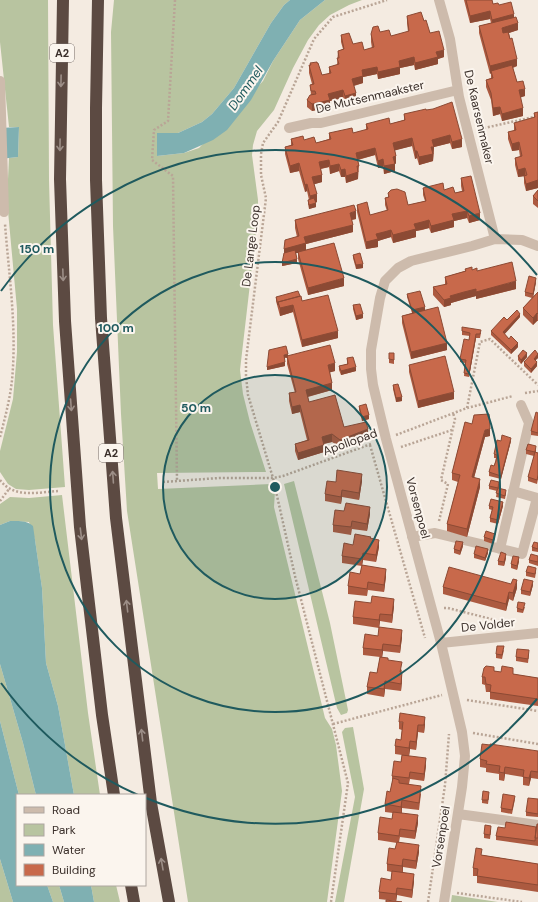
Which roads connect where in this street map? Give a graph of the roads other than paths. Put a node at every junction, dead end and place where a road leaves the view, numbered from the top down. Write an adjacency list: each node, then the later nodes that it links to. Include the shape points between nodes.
1 (63, 0): 16 (highway, A2, one-way to 16, via 60,179 65,321 80,528)
2 (98, 0): 21 (highway, A2, one-way to 2, via 151,803 116,518 101,318 96,180)
3 (439, 0): 5 (street, De Kaarsenmaker, via 450,39)
4 (0, 81): 7 (street)
5 (458, 90): 6 (street, De Mutsenmaakster, via 321,123); 8 (street, De Kaarsenmaker)
6 (289, 128)
7 (2, 208)
8 (495, 239): 9 (street, Vorsenpoel, via 522,240); 12 (street, Vorsenpoel, via 411,261 398,268 385,281 380,298 371,350 371,369 386,439)
9 (538, 246)
10 (521, 405): 11 (street, via 529,423)
11 (514, 491): 13 (street); 13 (street, via 537,498 522,554)
12 (412, 537): 13 (street, via 435,534); 15 (street, Vorsenpoel)
13 (500, 549)
14 (538, 633): 15 (street, De Volder)
15 (441, 643): 17 (street, Vorsenpoel, via 455,698 465,756)
16 (114, 794)
17 (458, 814): 18 (street); 22 (street, Vorsenpoel)
18 (538, 824)
19 (131, 886): 20 (highway)
20 (134, 902)
21 (169, 902)
22 (444, 902)

